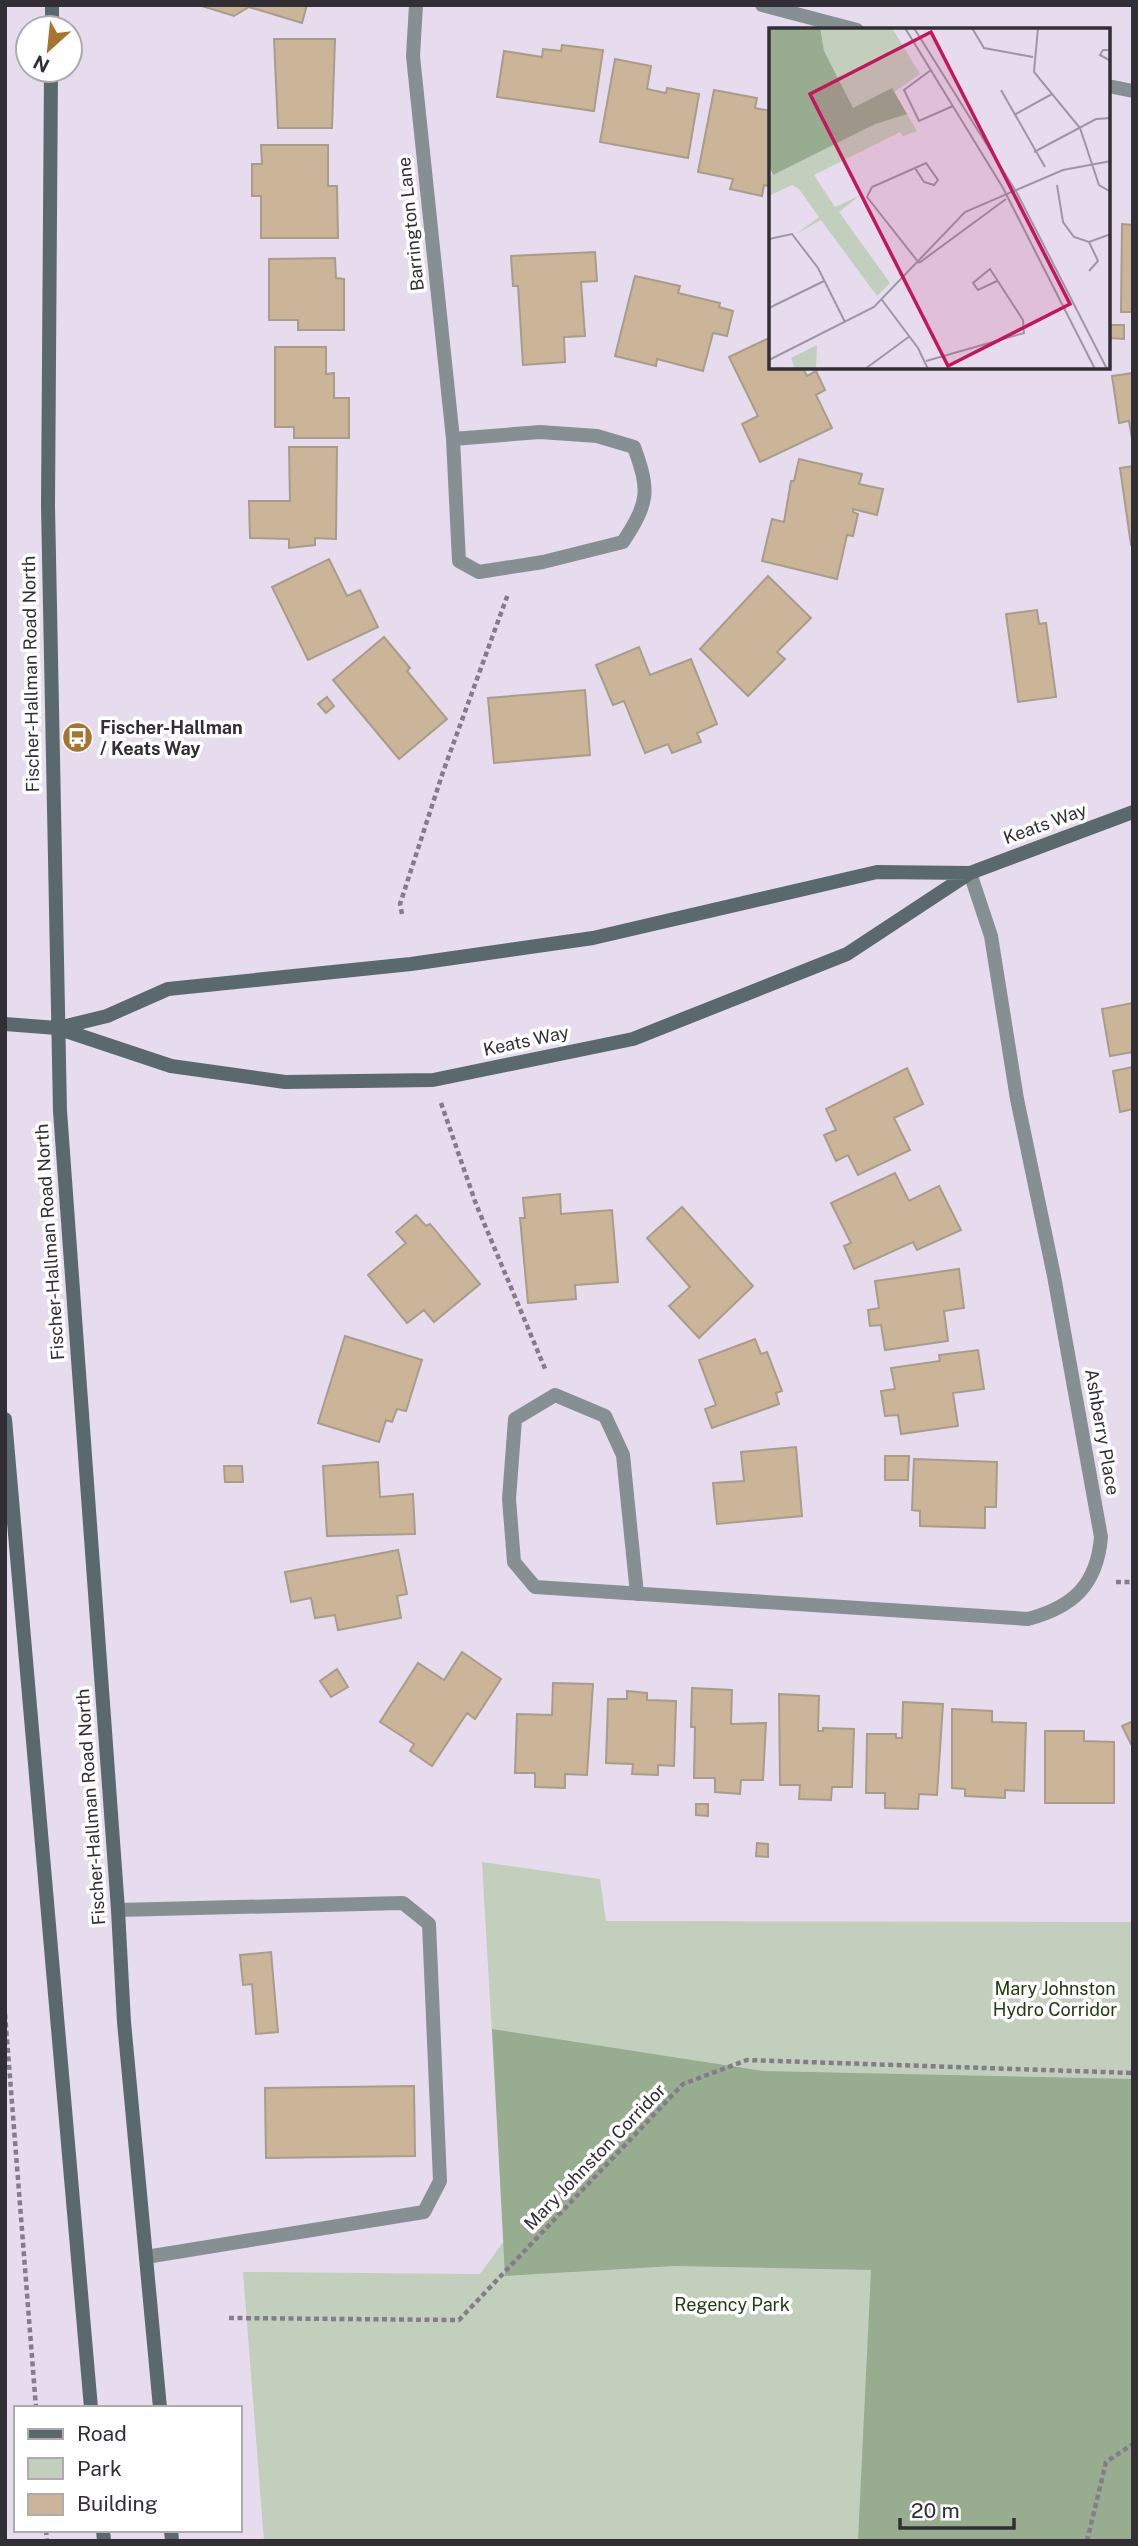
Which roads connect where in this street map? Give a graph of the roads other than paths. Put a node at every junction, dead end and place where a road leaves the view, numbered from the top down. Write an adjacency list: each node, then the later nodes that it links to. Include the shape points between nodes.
1 (416, 5): 7 (street, Barrington Lane, via 413,56)
2 (762, 5): 3 (street)
3 (849, 28)
4 (51, 84): 11 (main road, Fischer-Hallman Road North, via 48,506)
5 (1110, 86): 6 (street)
6 (1133, 91)
7 (453, 439): 7 (street, Barrington Lane, via 459,561 479,572 623,542 639,517 647,482 634,447 597,436 540,432)
8 (1133, 812): 9 (main road, Keats Way)
9 (970, 873): 11 (main road, Keats Way, via 877,872 593,938 411,964 168,989 107,1016); 11 (main road, Keats Way, via 847,954 633,1039 433,1080 285,1082 171,1066); 13 (street, Ashberry Place, via 991,936 1017,1099 1101,1537 1099,1562 1087,1583 1058,1611 1028,1619)
10 (5, 1024): 11 (main road, Keats Way)
11 (57, 1028): 14 (main road, Fischer-Hallman Road North)
12 (5, 1419): 16 (main road)
13 (636, 1594): 13 (street, Ashberry Place, via 623,1455 605,1416 555,1395 515,1419 509,1499 514,1562 535,1587)
14 (118, 1910): 15 (main road, Fischer-Hallman Road North); 15 (street, via 403,1903 429,1924 440,2181 424,2212)
15 (146, 2257): 17 (main road, Fischer-Hallman Road North)
16 (91, 2406)
17 (160, 2406)

